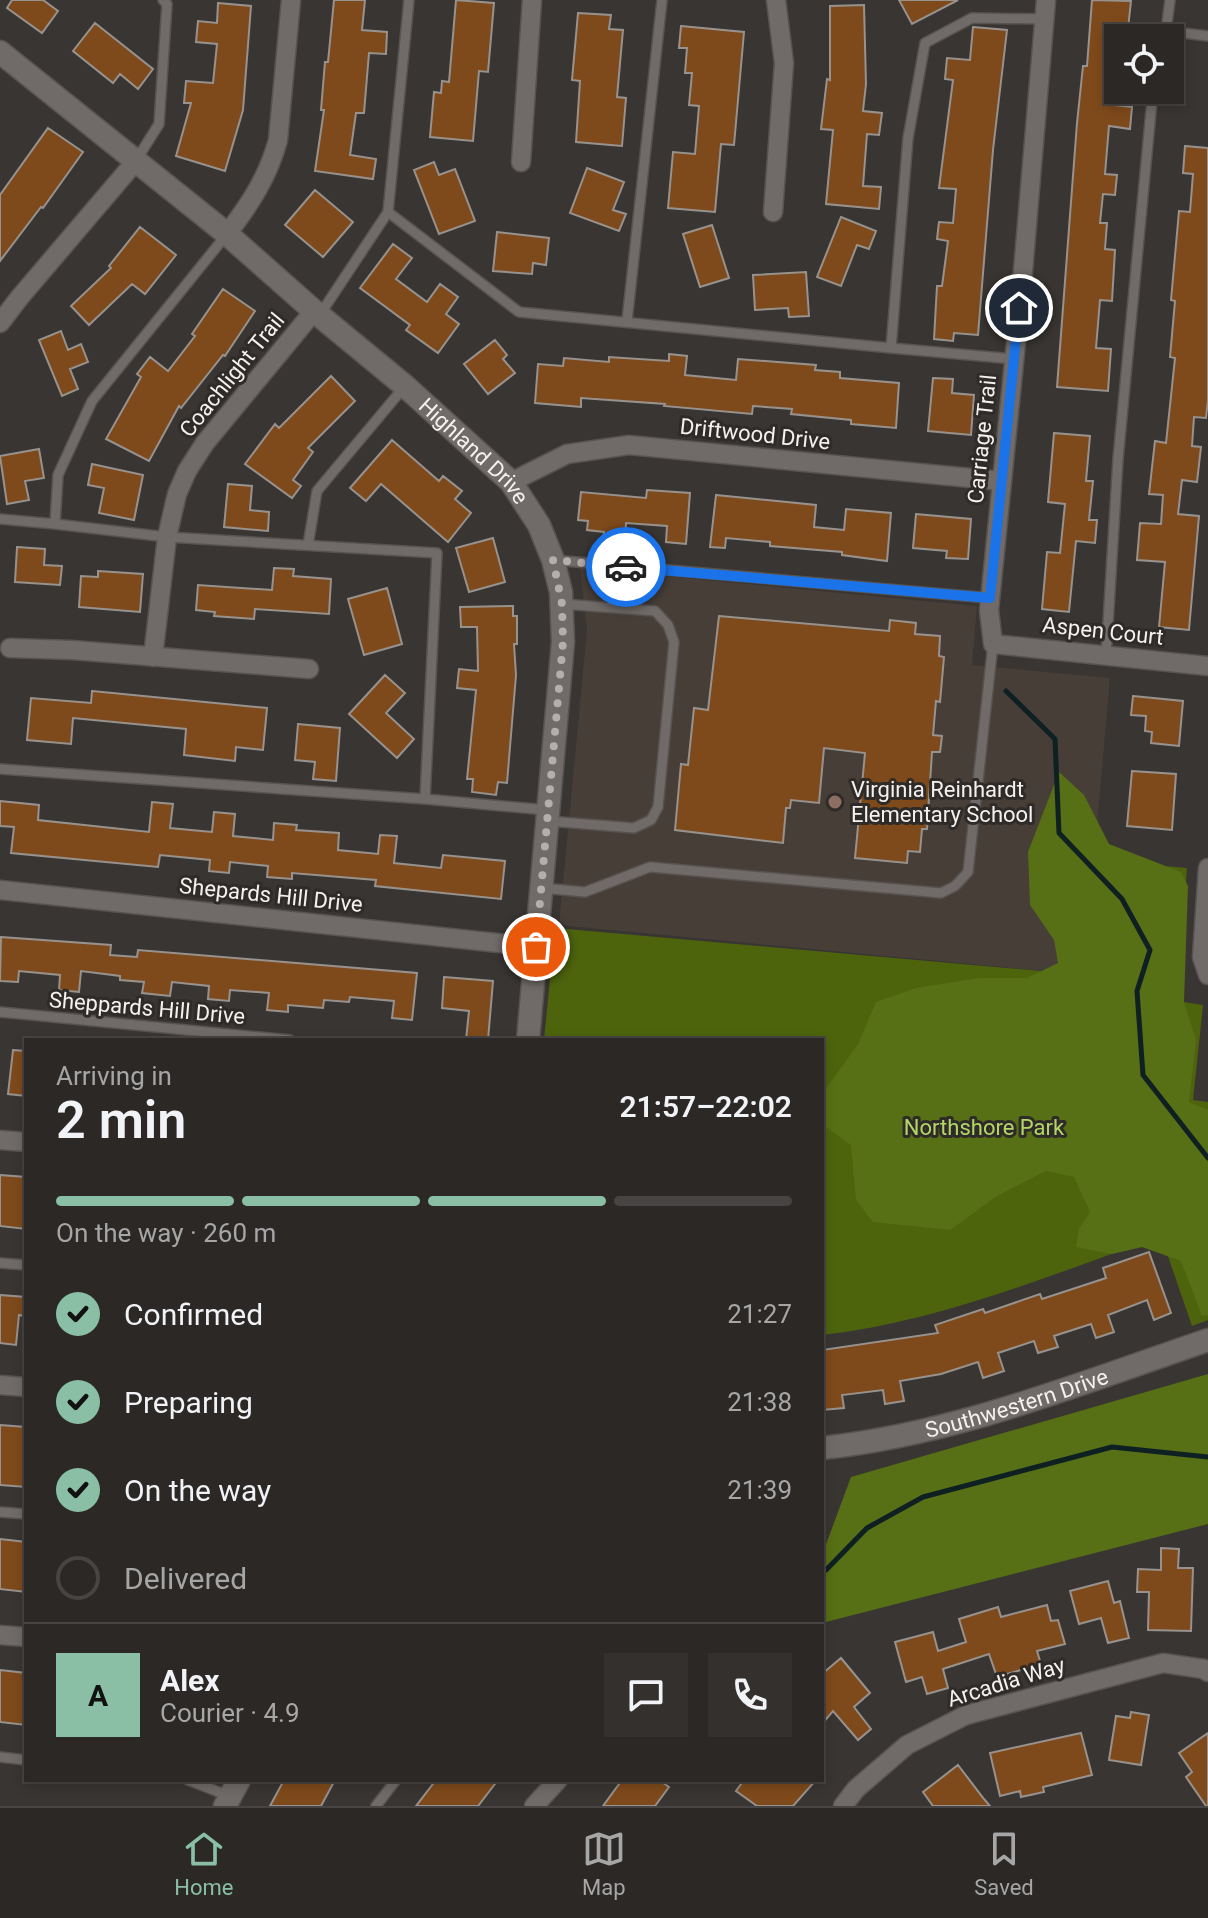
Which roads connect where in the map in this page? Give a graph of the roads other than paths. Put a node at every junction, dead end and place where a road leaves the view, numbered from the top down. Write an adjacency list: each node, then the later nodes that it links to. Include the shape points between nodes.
1 (163, 0): 15 (lane, via 167,4 159,124)
2 (291, 0): 19 (street, via 273,160)
3 (409, 0): 17 (lane)
4 (532, 0): 16 (street)
5 (662, 0): 21 (lane)
6 (776, 0): 18 (street, via 784,63)
7 (1046, 0): 9 (street, Carriage Trail)
8 (1170, 0): 10 (lane)
9 (1044, 19): 23 (lane, via 972,18 925,43 908,138); 24 (street, Carriage Trail)
10 (1166, 24)
11 (1184, 35): 12 (lane)
12 (1208, 36)
13 (0, 52): 15 (street, Highland Drive)
14 (1152, 104): 37 (lane, via 1118,459)
15 (135, 162): 19 (street, Highland Drive); 22 (street)
16 (521, 162)
17 (388, 212): 20 (lane); 21 (lane, via 519,312)
18 (773, 212)
19 (227, 234): 20 (street, Highland Drive); 29 (lane, via 92,401 58,475)
20 (317, 314): 25 (street, Highland Drive); 30 (street, Coachlight Trail, via 205,443 177,494)
21 (627, 321): 23 (lane)
22 (0, 323)
23 (891, 348): 24 (lane)
24 (1014, 359): 26 (street, Carriage Trail)
25 (405, 386): 27 (street, Highland Drive); 31 (lane, via 317,491)
26 (1002, 481): 27 (street, Driftwood Drive, via 629,445 567,454); 33 (street, Carriage Trail)
27 (511, 482): 32 (street, Highland Drive, via 539,525)
28 (0, 519): 29 (lane)
29 (55, 524): 30 (lane)
30 (167, 537): 31 (lane); 38 (street, Coachlight Trail)
31 (308, 545): 42 (lane, via 437,553)
32 (553, 560): 33 (lane); 34 (street, Highland Drive)
33 (990, 598): 35 (street, Carriage Trail)
34 (562, 604): 43 (street, Highland Drive); 43 (lane, via 655,611 674,642 658,807 651,820 634,828)
35 (993, 644): 37 (street, Aspen Court); 45 (lane, via 968,872 955,886 941,893 650,867 585,892)
36 (10, 648): 38 (street)
37 (1106, 656): 39 (street, Aspen Court)
38 (153, 657): 40 (street)
39 (1208, 666)
40 (309, 669)
41 (0, 769): 42 (lane)
42 (425, 799): 43 (lane)
43 (547, 816): 45 (street, Highland Drive)
44 (1208, 868): 48 (street, via 1202,957)
45 (541, 888): 47 (street, Highland Drive)
46 (0, 890): 47 (street, Shepards Hill Drive)
47 (536, 947): 51 (street, Highland Drive)
48 (1207, 975)
49 (0, 1012): 50 (lane, Sheppards Hill Drive)
50 (269, 1038)
51 (528, 1038)
52 (0, 1140): 53 (street)
53 (24, 1142)
54 (0, 1263): 55 (lane)
55 (24, 1265)
56 (1208, 1340): 59 (street, Southwestern Drive, via 967,1422)
57 (0, 1385): 58 (street)
58 (24, 1387)
59 (824, 1448)
60 (0, 1512): 61 (lane)
61 (24, 1514)
62 (0, 1635): 63 (street)
63 (24, 1637)
64 (1208, 1672): 73 (street, Arcadia Way, via 1163,1663 966,1715 907,1745)
65 (0, 1757): 66 (lane)
66 (24, 1760)
67 (194, 1782): 70 (lane)
68 (394, 1782): 71 (lane)
69 (556, 1782): 72 (street)
70 (232, 1794)
71 (376, 1806)
72 (534, 1806)
73 (843, 1806)

